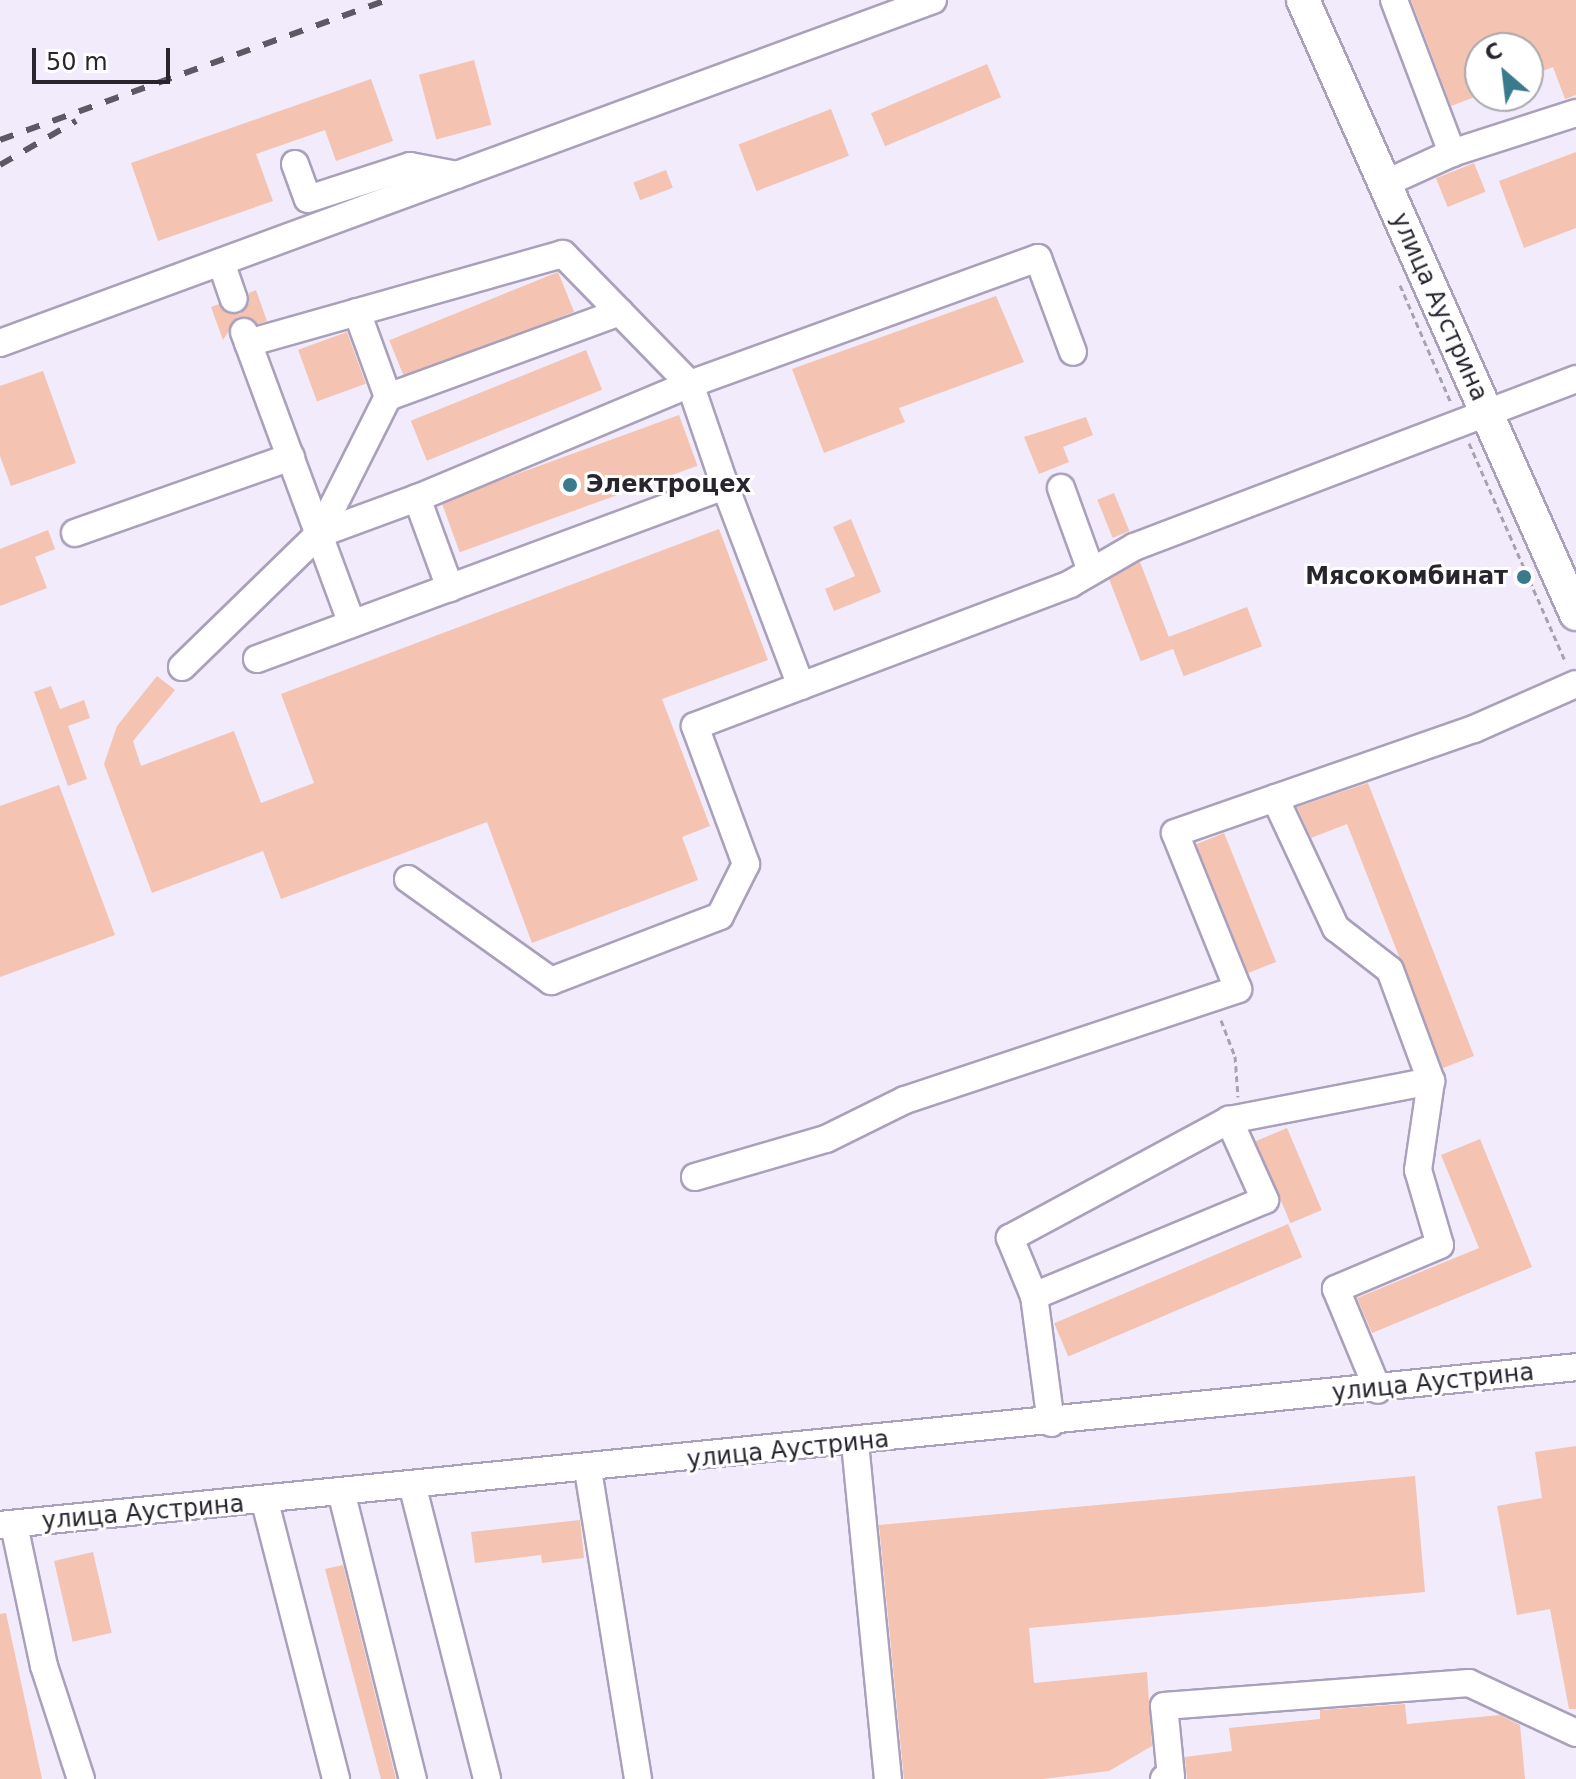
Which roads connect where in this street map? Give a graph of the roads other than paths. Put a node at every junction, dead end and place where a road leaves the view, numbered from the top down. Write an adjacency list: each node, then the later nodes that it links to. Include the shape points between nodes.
1 (933, 0): 7 (street)
2 (1303, 0): 8 (main road, улица Аустрина)
3 (1394, 0): 5 (street)
4 (1576, 113): 5 (street)
5 (1452, 153): 8 (street)
6 (295, 164): 7 (street, via 308,199 410,166)
7 (457, 175): 9 (street)
8 (1384, 184): 18 (main road, улица Аустрина)
9 (221, 262): 10 (street); 13 (street)
10 (234, 299)
11 (357, 312): 12 (street, via 563,254); 17 (street); 19 (street, via 246,338)
12 (620, 312): 16 (street); 17 (street)
13 (0, 343)
14 (1073, 352): 16 (street, via 1038,258)
15 (1576, 379): 18 (street)
16 (690, 384): 20 (street); 22 (street)
17 (388, 397): 24 (street)
18 (1473, 419): 25 (street, via 1134,547); 27 (main road, улица Аустрина)
19 (291, 457): 23 (street); 24 (street)
20 (725, 486): 26 (street); 32 (street)
21 (1061, 488): 25 (street)
22 (417, 498): 24 (street); 26 (street)
23 (75, 533)
24 (319, 534): 28 (street); 30 (street)
25 (1091, 571): 32 (street)
26 (450, 588): 28 (street)
27 (1576, 614)
28 (352, 624): 29 (street)
29 (257, 659)
30 (182, 667)
31 (1576, 684): 33 (street, via 1474,729)
32 (801, 686): 34 (street, via 695,726 746,864 720,916 551,981)
33 (1275, 798): 35 (street, via 1336,928 1390,970); 37 (street, via 1175,833 1238,989 905,1100 826,1139)
34 (408, 879)
35 (1431, 1081): 36 (street); 40 (street, via 1418,1170 1440,1245 1336,1289)
36 (1235, 1119): 38 (street, via 1010,1238); 38 (street, via 1265,1200)
37 (695, 1177)
38 (1034, 1296): 41 (street)
39 (1576, 1367): 40 (street, улица Аустрина)
40 (1378, 1390): 41 (street, улица Аустрина)
41 (1051, 1423): 42 (street, улица Аустрина)
42 (855, 1443): 43 (street, улица Аустрина); 54 (street)
43 (588, 1470): 44 (street, улица Аустрина); 53 (street)
44 (413, 1488): 45 (street, улица Аустрина); 52 (street)
45 (342, 1495): 46 (street, улица Аустрина); 51 (street)
46 (265, 1502): 47 (street, улица Аустрина); 50 (street)
47 (7, 1525): 49 (street)
48 (1576, 1733): 55 (street, via 1469,1683 1164,1706 1171,1777)
49 (81, 1779)
50 (336, 1779)
51 (413, 1779)
52 (487, 1779)
53 (638, 1779)
54 (888, 1779)
55 (1164, 1779)

